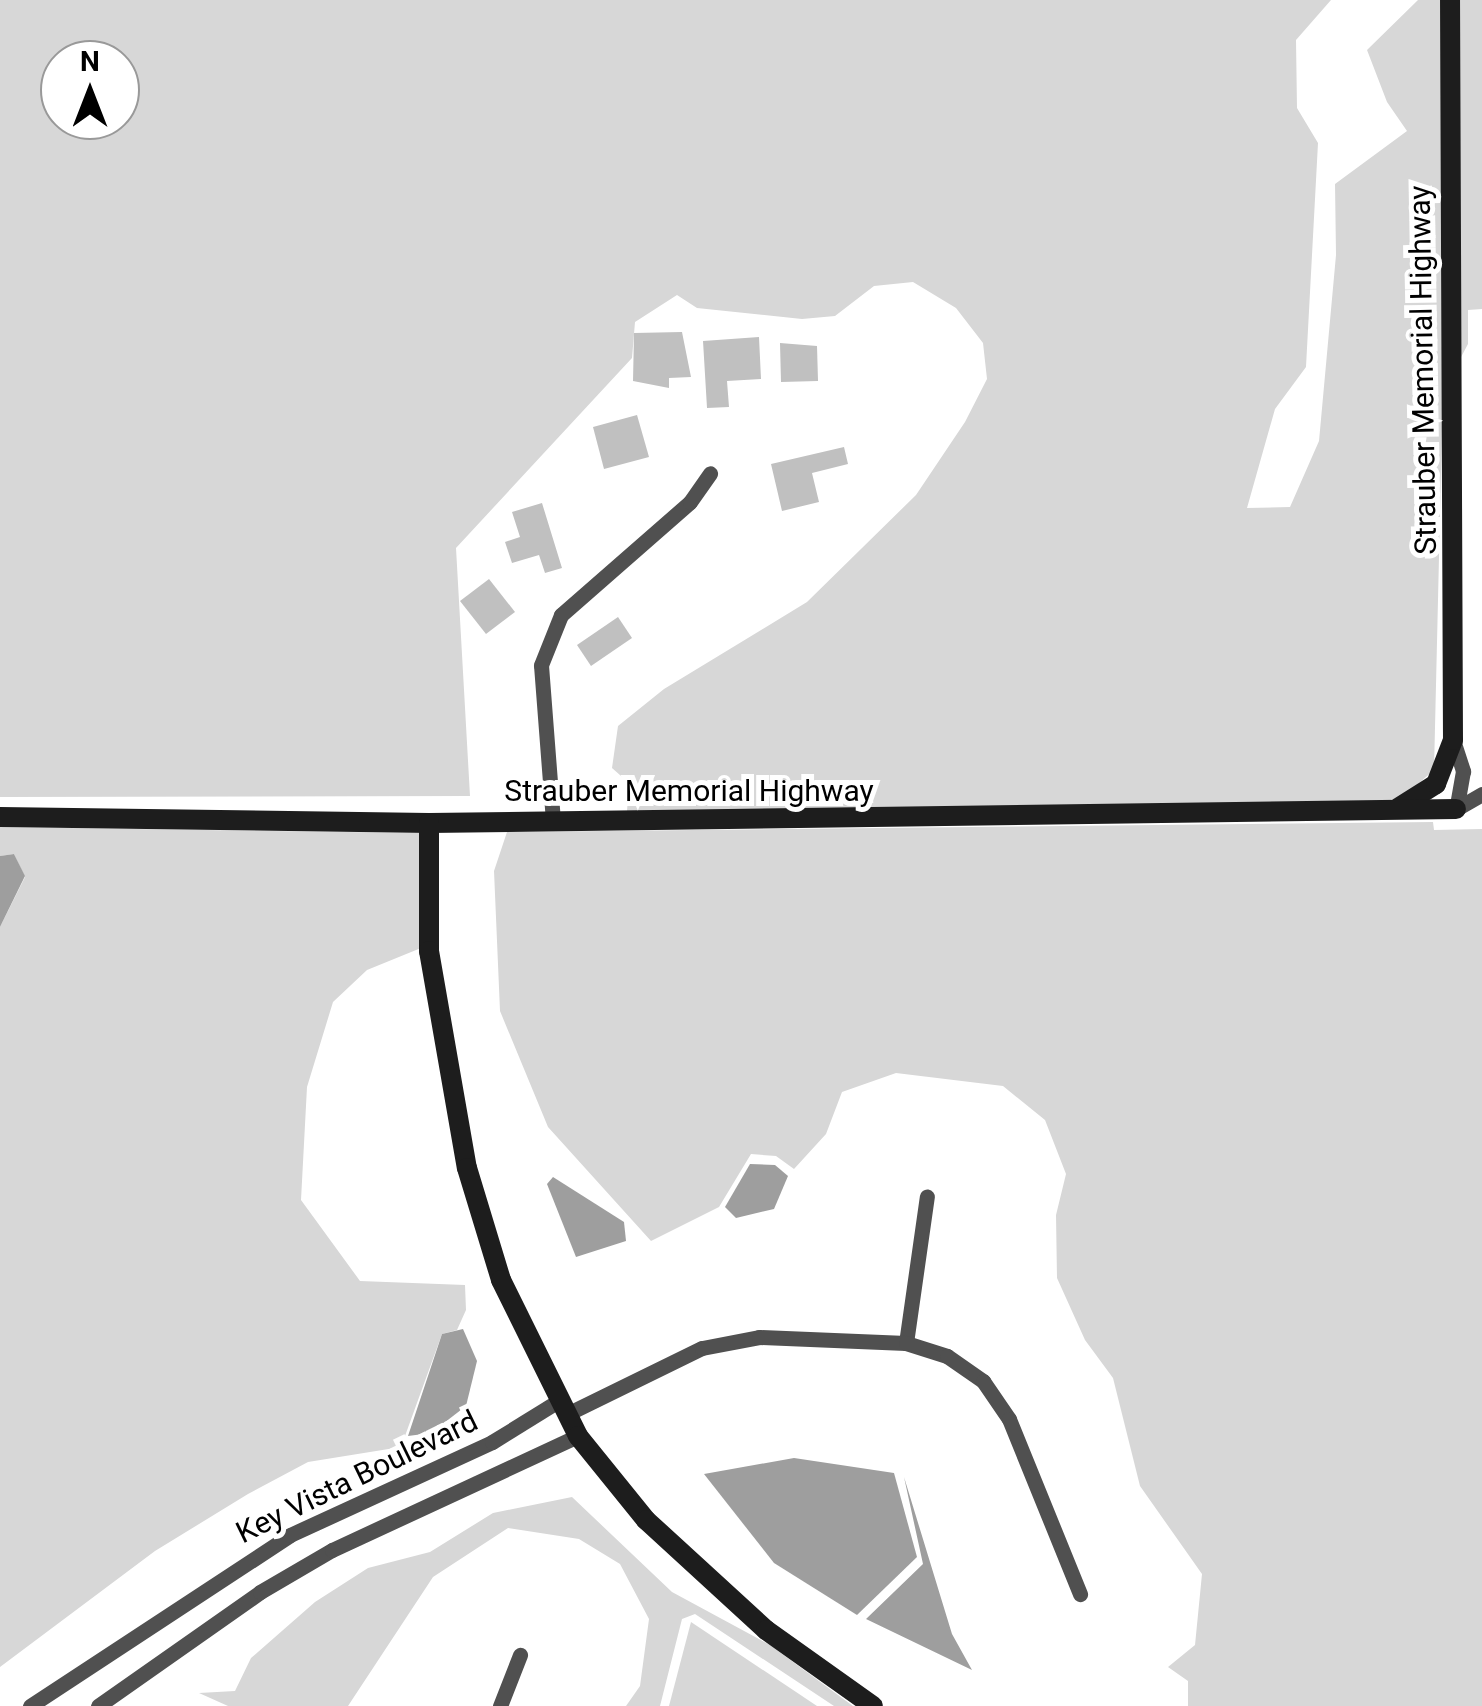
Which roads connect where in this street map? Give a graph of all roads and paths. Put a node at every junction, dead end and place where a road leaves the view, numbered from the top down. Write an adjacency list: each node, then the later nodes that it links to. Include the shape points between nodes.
1 (1450, 0): 3 (street, Strauber Memorial Highway)
2 (710, 472): 11 (street, via 690,502 561,615 541,665)
3 (1453, 740): 4 (street, Strauber Memorial Highway); 9 (street, Strauber Memorial Highway, via 1428,793)
4 (1463, 772): 5 (street); 7 (street, Strauber Memorial Highway)
5 (1482, 783)
6 (1482, 794): 7 (street)
7 (1456, 809): 8 (street); 9 (street, Strauber Memorial Highway)
8 (1482, 810)
9 (1378, 814): 11 (street, Strauber Memorial Highway)
10 (0, 818): 12 (street, Strauber Memorial Highway)
11 (553, 821): 12 (street, Strauber Memorial Highway)
12 (429, 824): 15 (street, via 429,950 467,1168 501,1280)
13 (927, 1196): 14 (street)
14 (906, 1343): 15 (street, Key Vista Boulevard, via 758,1337 702,1348); 17 (street, Key Vista Boulevard, via 947,1356 983,1381 1009,1419)
15 (564, 1407): 16 (street); 19 (street, Key Vista Boulevard, via 290,1535)
16 (578, 1436): 20 (street, Key Vista Boulevard, via 332,1550); 22 (street, via 646,1520 766,1630)
17 (1080, 1594)
18 (520, 1655): 21 (street)
19 (30, 1706)
20 (98, 1706)
21 (500, 1706)
22 (873, 1706)

